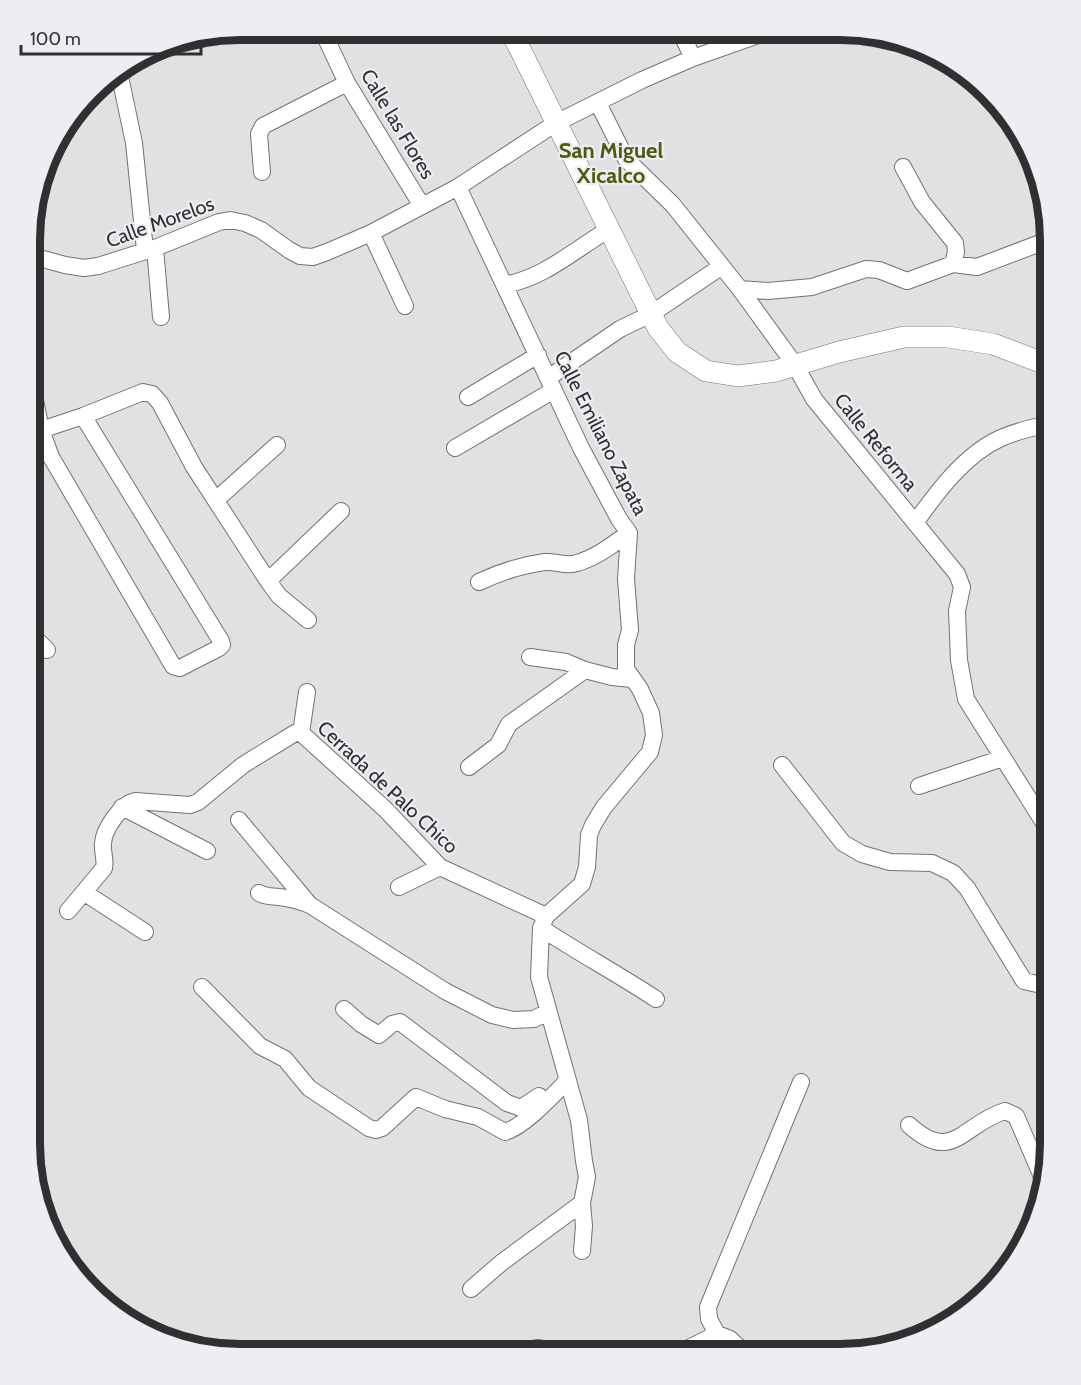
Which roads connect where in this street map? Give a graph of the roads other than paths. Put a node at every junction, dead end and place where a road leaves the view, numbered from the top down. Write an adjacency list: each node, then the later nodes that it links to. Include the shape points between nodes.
1 (684, 40): 5 (street)
2 (744, 40): 5 (street, Calle Morelos)
3 (327, 41): 7 (street, Calle las Flores)
4 (516, 41): 9 (main road)
5 (693, 58): 8 (street, Calle Morelos)
6 (121, 81): 17 (street)
7 (348, 83): 11 (street, via 263,126 259,134); 13 (street, Calle las Flores)
8 (598, 103): 9 (street, Calle Morelos); 20 (street, Calle Reforma, via 626,159 673,205)
9 (556, 123): 12 (street, Calle Morelos); 14 (main road)
10 (903, 167): 19 (street, via 922,202 955,243)
11 (262, 172)
12 (458, 187): 13 (street, Calle Morelos); 21 (street, Calle Emiliano Zapata)
13 (422, 206): 15 (street, Calle Morelos)
14 (608, 230): 21 (street, via 567,258 521,282); 24 (main road)
15 (371, 233): 17 (street, Calle Morelos, via 312,257 295,253 261,230 230,220); 23 (street)
16 (1040, 243): 19 (street, via 977,267)
17 (150, 249): 18 (street, Calle Morelos, via 99,266 65,265); 25 (street)
18 (40, 258)
19 (953, 264): 22 (street, via 908,280 866,269 812,287)
20 (722, 266): 22 (street, Calle Reforma); 24 (street)
21 (504, 285): 26 (street, Calle Emiliano Zapata)
22 (740, 289): 28 (street, Calle Reforma)
23 (405, 306)
24 (651, 314): 28 (main road, via 677,352 706,371 738,376); 29 (street, via 620,329)
25 (161, 317)
26 (538, 355): 29 (street, Calle Emiliano Zapata); 30 (street)
27 (1040, 362): 28 (main road, via 993,344 948,337 904,337)
28 (795, 366): 38 (street, Calle Reforma, via 814,399)
29 (551, 384): 35 (street); 39 (street, Calle Emiliano Zapata, via 581,448)
30 (468, 397)
31 (83, 416): 33 (street); 33 (street, via 221,641 219,648 180,668 173,666 51,457); 36 (street, via 143,392 153,394)
32 (1040, 427): 38 (street, via 1001,438 978,452 932,499)
33 (40, 430)
34 (277, 446): 36 (street)
35 (455, 448)
36 (216, 500): 40 (street)
37 (341, 511): 40 (street)
38 (915, 523): 50 (street, Calle Reforma, via 957,574 962,587 957,610 959,660 966,699)
39 (629, 533): 41 (street, via 598,555 575,564 548,562 505,570); 47 (street, Calle Emiliano Zapata, via 626,579 630,630 626,669)
40 (268, 581): 42 (street, via 279,596)
41 (479, 582)
42 (308, 620)
43 (40, 643): 44 (street)
44 (47, 650)
45 (530, 657): 46 (street, via 566,662)
46 (585, 670): 47 (street); 52 (street, via 509,724 498,745)
47 (632, 679): 64 (street, Calle Emiliano Zapata, via 651,713 654,735 650,752 593,825 582,884)
48 (307, 692): 49 (street)
49 (301, 733): 54 (street, Cerrada de Palo Chico, via 243,765 198,802 190,805 135,801); 58 (street, Cerrada de Palo Chico, via 385,809)
50 (1003, 758): 53 (street); 55 (street, Calle Reforma)
51 (782, 765): 66 (street, via 843,843 862,854 890,862 932,863 953,873 967,888 1024,981)
52 (469, 767)
53 (919, 786)
54 (122, 807): 57 (street); 60 (street, via 104,839 105,868)
55 (1040, 817)
56 (239, 819): 62 (street)
57 (207, 851)
58 (440, 867): 59 (street); 64 (street, Cerrada de Palo Chico)
59 (399, 887)
60 (85, 893): 63 (street); 65 (street)
61 (259, 893): 62 (street)
62 (310, 905): 70 (street, via 445,991 492,1016 534,1019)
63 (68, 911)
64 (544, 922): 68 (street, Cerrada de Palo Chico, via 591,960); 70 (street, via 539,976)
65 (145, 932)
66 (1040, 983)
67 (202, 987): 71 (street, via 260,1046 285,1059 309,1088 376,1130 416,1097 439,1108 477,1117 505,1132 512,1130 541,1106)
68 (656, 999)
69 (344, 1009): 71 (street, via 379,1035 400,1022 507,1103 521,1108)
70 (548, 1012): 71 (street)
71 (567, 1075): 75 (street, via 588,1177)
72 (801, 1082): 78 (street, via 708,1307)
73 (909, 1125): 74 (street, via 936,1143 949,1143 991,1115 1005,1111 1016,1116)
74 (1039, 1169)
75 (582, 1203): 76 (street); 77 (street)
76 (582, 1251)
77 (471, 1289)
78 (717, 1334): 79 (street); 80 (street)
79 (696, 1344)
80 (736, 1344)

